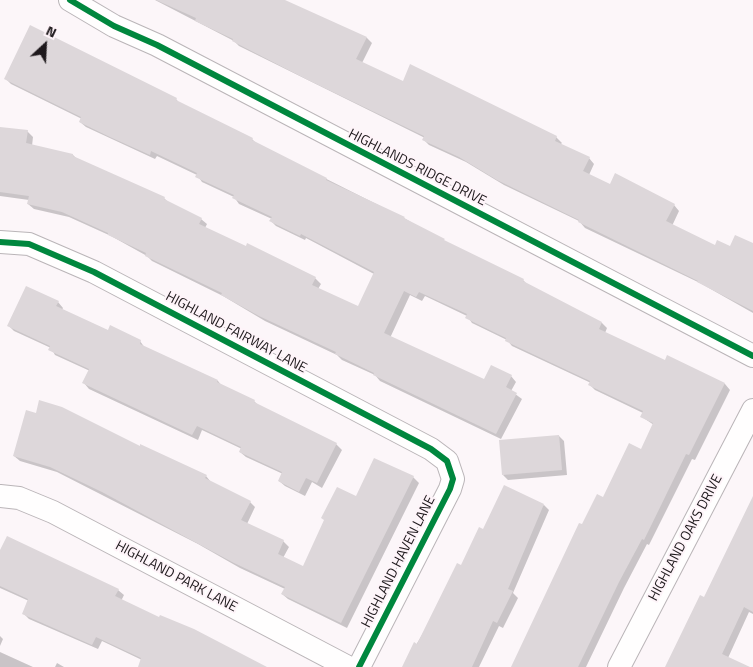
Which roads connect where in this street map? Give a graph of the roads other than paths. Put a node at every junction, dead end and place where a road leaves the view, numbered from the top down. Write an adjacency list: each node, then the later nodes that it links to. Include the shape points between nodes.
1 (70, 0): 3 (street, HIGHLANDS RIDGE DRIVE, via 114,26)
2 (0, 242): 5 (street, HIGHLAND FAIRWAY LANE, via 29,244 94,272 431,448)
3 (753, 356)
4 (753, 410): 9 (street, HIGHLAND OAKS DRIVE)
5 (450, 467): 8 (street, HIGHLAND HAVEN LANE, via 453,479 446,498)
6 (0, 496): 7 (street, HIGHLAND PARK LANE, via 19,498 53,512)
7 (348, 667)
8 (359, 667)
9 (619, 667)

